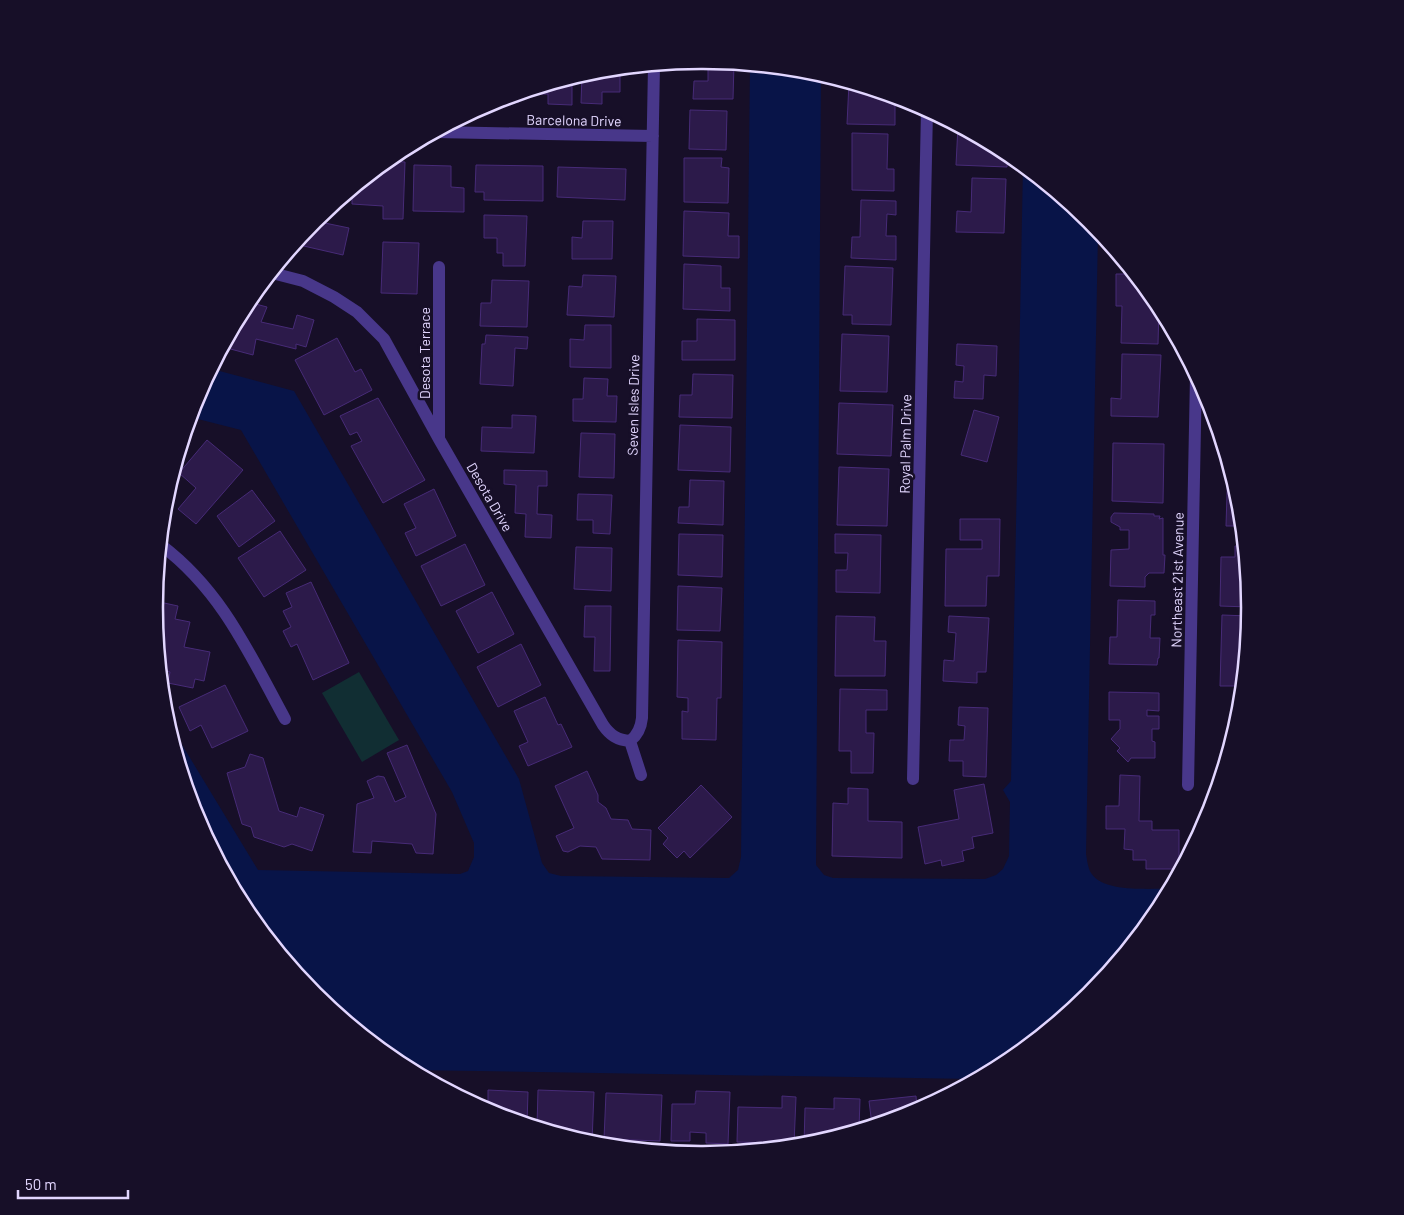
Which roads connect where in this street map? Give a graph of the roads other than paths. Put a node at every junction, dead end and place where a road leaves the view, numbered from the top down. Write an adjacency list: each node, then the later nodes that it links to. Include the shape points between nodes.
1 (654, 71): 4 (street, Seven Isles Drive)
2 (926, 118): 13 (street, Royal Palm Drive)
3 (449, 132): 4 (street, Barcelona Drive)
4 (653, 136): 11 (street, Seven Isles Drive, via 642,718 641,728)
5 (439, 267): 8 (street, Desota Terrace)
6 (279, 275): 8 (street, Desota Drive, via 303,281 334,297 357,312 384,339)
7 (1196, 392): 14 (street, Northeast 21st Avenue)
8 (439, 439): 11 (street, Desota Drive, via 603,725 618,739)
9 (167, 550): 10 (street, via 190,569 214,597 237,631)
10 (285, 718)
11 (630, 741): 12 (street)
12 (641, 775)
13 (913, 779)
14 (1188, 785)

